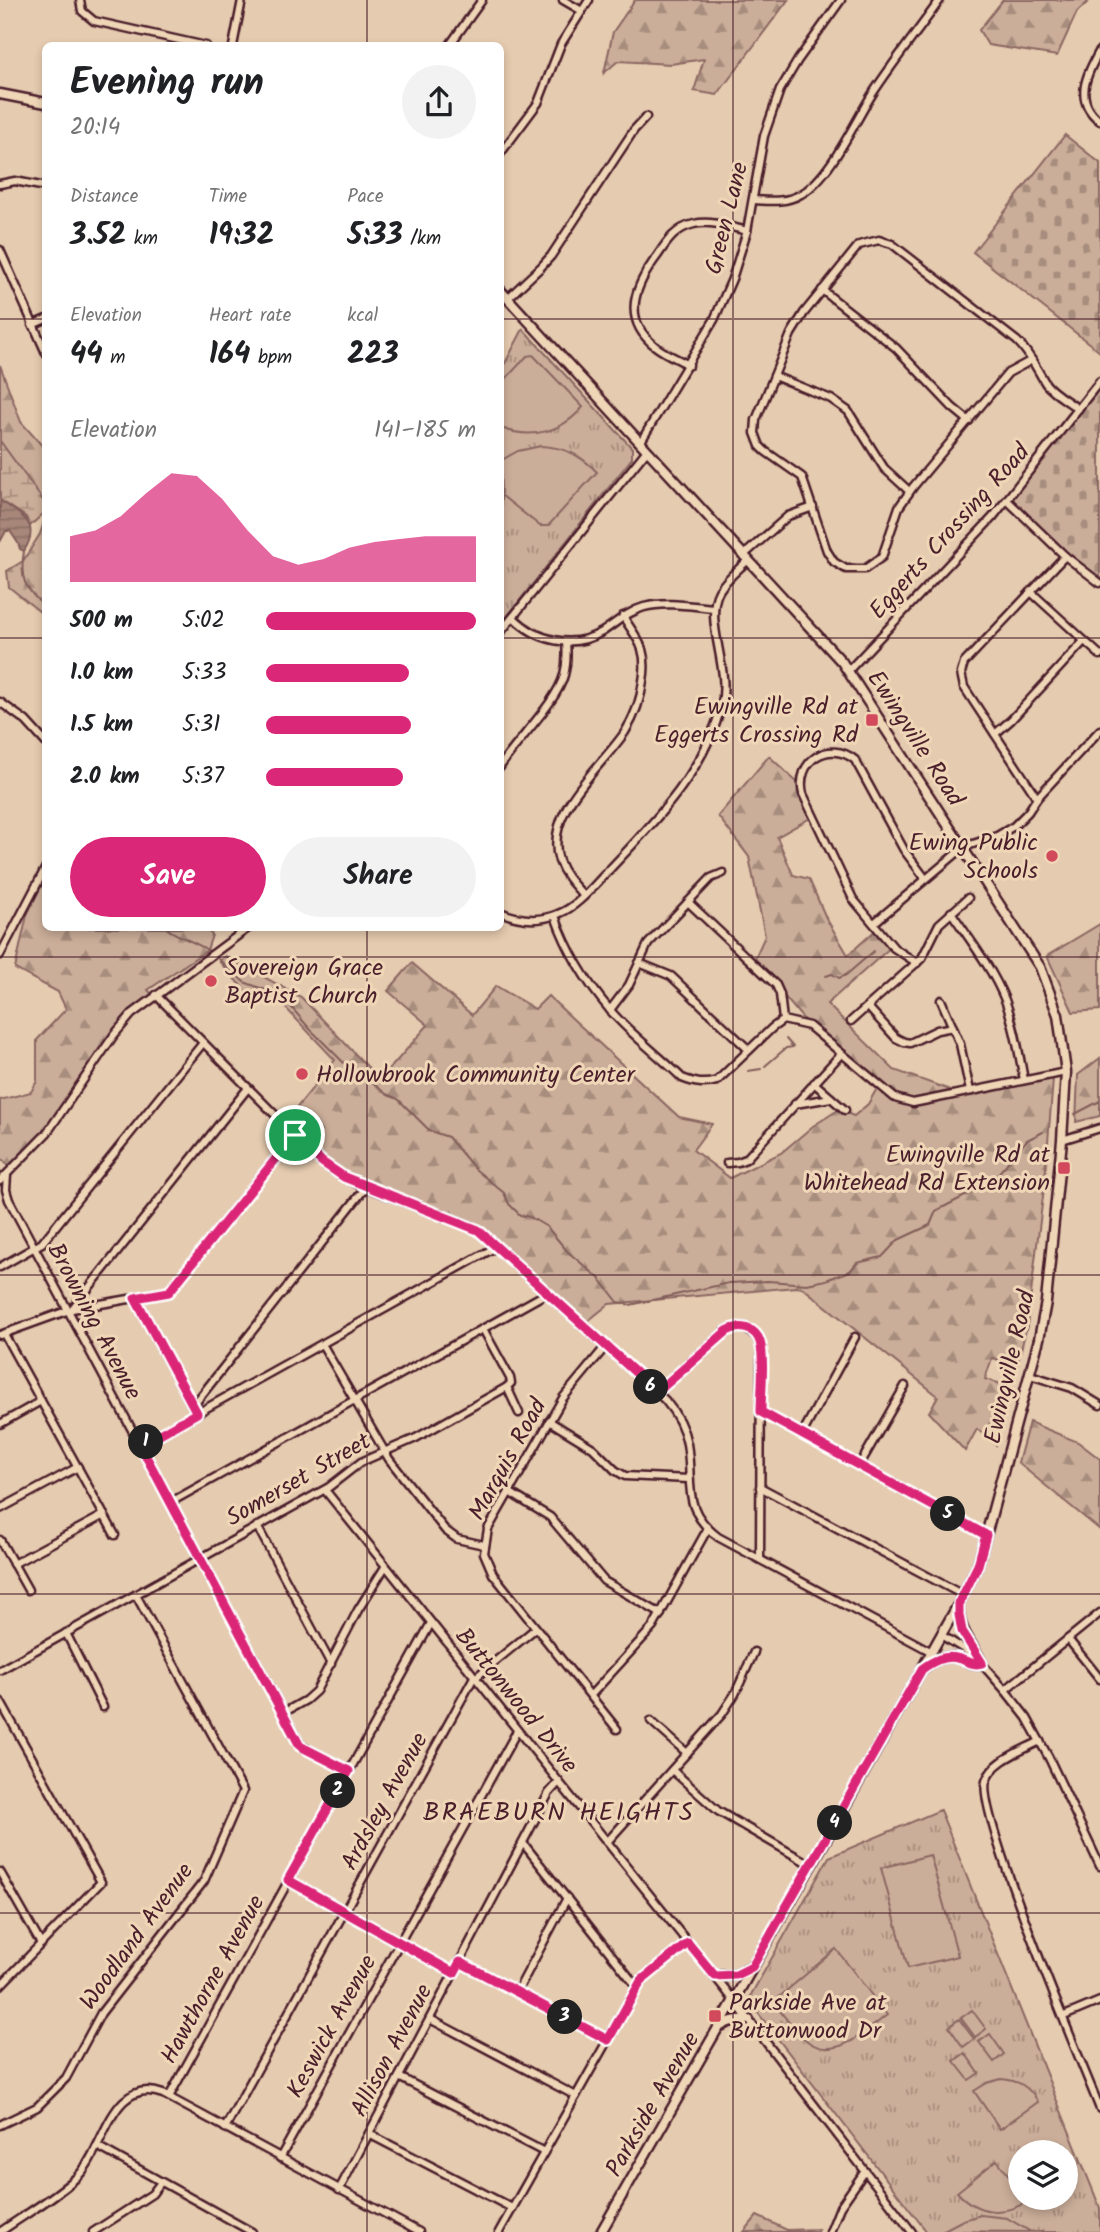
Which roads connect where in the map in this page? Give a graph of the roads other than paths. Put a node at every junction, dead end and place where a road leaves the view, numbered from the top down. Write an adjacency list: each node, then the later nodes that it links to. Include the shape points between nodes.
1 (80, 0): 9 (street, via 85,16 94,21)
2 (242, 0): 10 (street)
3 (482, 0): 11 (street)
4 (563, 0): 8 (street)
5 (589, 0): 8 (street)
6 (841, 0): 20 (street, Green Lane, via 780,90 764,136)
7 (940, 0): 20 (street, via 814,184 783,200)
8 (582, 11): 17 (street, via 561,44 538,103)
9 (188, 42)
10 (234, 42)
11 (452, 42)
12 (1100, 50): 16 (street, via 1083,95)
13 (0, 94): 14 (main road)
14 (42, 102)
15 (646, 117): 25 (street, via 551,256)
16 (1100, 121)
17 (504, 145)
18 (0, 184): 19 (street, via 15,181)
19 (42, 186)
20 (754, 200): 21 (street, Green Lane)
21 (747, 231): 30 (street, Green Lane, via 725,297); 30 (street, via 709,223 686,227 668,240 638,285 635,310 645,335 663,352)
22 (0, 250): 27 (street)
23 (822, 290): 29 (street, via 854,249 872,240 892,244 1017,341); 31 (street, via 795,327); 34 (street, via 897,348)
24 (504, 294): 25 (main road, Ewingville Road)
25 (508, 298): 35 (main road, Ewingville Road)
26 (42, 321): 27 (street)
27 (32, 326): 28 (street)
28 (42, 345)
29 (1032, 360): 33 (street, via 1051,389); 34 (street, via 1009,373)
30 (689, 365): 35 (street, Green Lane)
31 (774, 376): 36 (street, via 831,399 848,411 884,468); 38 (street, via 756,421 757,440 802,477)
32 (1100, 381): 33 (street, Eggerts Crossing Road)
33 (1078, 409): 37 (street, Eggerts Crossing Road)
34 (969, 421): 36 (street)
35 (643, 446): 40 (main road, Ewingville Road); 44 (street, Green Lane)
36 (909, 491): 38 (street, via 895,517 886,551 877,562 859,570 840,566 827,551)
37 (1007, 500): 39 (street); 50 (street, Eggerts Crossing Road)
38 (813, 507): 40 (street, via 788,516)
39 (1065, 555): 41 (street); 42 (street)
40 (746, 558): 43 (street, via 720,589); 50 (main road, Ewingville Road)
41 (1100, 583)
42 (1031, 592): 47 (street); 53 (street, via 962,668 962,683)
43 (714, 608): 45 (street, via 664,604); 61 (street, via 725,683 722,706 710,734 689,775 662,812)
44 (513, 617): 46 (street, Green Lane); 48 (street, via 535,634)
45 (623, 617): 48 (street, via 594,636); 61 (street, via 643,651 640,699 624,734 564,812 557,831 562,869)
46 (504, 628)
47 (1084, 641): 49 (street); 53 (street)
48 (566, 642): 55 (street, via 561,683)
49 (1100, 655)
50 (849, 670): 57 (main road, Ewingville Road)
51 (0, 702): 54 (street)
52 (1100, 730): 56 (street)
53 (995, 734): 56 (street)
54 (42, 739)
55 (504, 761)
56 (1037, 798): 57 (street, via 1014,827)
57 (964, 847): 60 (street); 82 (main road, Ewingville Road, via 1047,981 1058,1015)
58 (723, 873): 63 (street, via 711,878)
59 (42, 875): 69 (street)
60 (925, 878): 67 (street); 67 (street, via 904,850 855,760 832,751 813,758 802,774 803,794 853,899)
61 (584, 896): 66 (street)
62 (968, 898): 64 (street)
63 (688, 902): 70 (street, via 648,944); 76 (street, via 776,985)
64 (951, 912): 71 (street); 83 (street, via 1005,1000)
65 (504, 913): 66 (street, via 528,919)
66 (555, 916): 75 (street, via 574,960)
67 (874, 923): 71 (street, via 894,948)
68 (244, 931): 72 (street)
69 (0, 955)
70 (639, 963): 75 (street); 80 (street, via 671,976)
71 (917, 963): 74 (street)
72 (156, 995): 79 (street); 94 (street, via 123,1024 47,1133)
73 (941, 1000): 78 (street)
74 (868, 1007): 77 (street); 78 (street, via 904,1042)
75 (610, 1010): 80 (street, via 681,1078 693,1083 717,1081)
76 (783, 1020): 80 (street); 81 (street, via 809,1026)
77 (851, 1021)
78 (953, 1027): 86 (street)
79 (203, 1043): 85 (street); 100 (street)
80 (749, 1050)
81 (841, 1054): 84 (street); 86 (street, via 895,1098 913,1102)
82 (1066, 1072): 83 (street); 92 (main road, Ewingville Road)
83 (1024, 1080): 86 (street)
84 (814, 1083): 87 (street); 88 (street)
85 (248, 1088): 91 (street); 104 (street)
86 (970, 1091)
87 (832, 1098): 88 (street); 89 (street)
88 (796, 1104): 93 (street, via 746,1159)
89 (845, 1110)
90 (1100, 1128): 92 (street)
91 (295, 1135): 96 (street, via 334,1171); 103 (street, via 169,1292)
92 (1062, 1140): 110 (main road, Ewingville Road, via 1046,1302)
93 (727, 1163)
94 (7, 1175): 95 (street); 98 (street)
95 (0, 1181)
96 (366, 1187): 99 (street, via 470,1226); 117 (street)
97 (0, 1194): 98 (street)
98 (9, 1200): 100 (street, Browning Avenue)
99 (496, 1247): 102 (street); 108 (street)
100 (34, 1249): 101 (street); 104 (street, Browning Avenue)
101 (0, 1266)
102 (547, 1293): 105 (street); 109 (street)
103 (135, 1298): 104 (street); 117 (street)
104 (70, 1310): 106 (street); 124 (street, Browning Avenue)
105 (483, 1329): 112 (street, via 510,1378); 115 (street)
106 (2, 1334): 114 (street)
107 (855, 1336): 123 (street)
108 (322, 1344): 115 (street); 119 (street)
109 (606, 1346): 113 (street); 121 (street, Marquis Road)
110 (1030, 1375): 116 (street, via 1072,1388); 138 (main road, Ewingville Road)
111 (905, 1386): 126 (street)
112 (507, 1387): 120 (street); 125 (street, Somerset Street, via 416,1438)
113 (657, 1392): 118 (street, via 727,1331 743,1327 760,1342); 128 (street, via 673,1409 683,1430)
114 (41, 1401): 122 (street); 127 (street)
115 (354, 1401): 125 (street); 132 (street)
116 (1100, 1405)
117 (192, 1406): 119 (street)
118 (761, 1412): 123 (street); 129 (street)
119 (197, 1413): 124 (street)
120 (519, 1413)
121 (549, 1421): 128 (street, via 593,1448 625,1476); 131 (street, Marquis Road)
122 (0, 1424)
123 (802, 1434): 126 (street)
124 (140, 1445): 132 (street, Browning Avenue)
125 (384, 1450): 130 (street, Somerset Street); 140 (street, via 445,1530 457,1539)
126 (859, 1466): 138 (street)
127 (78, 1467): 133 (street); 134 (street)
128 (689, 1479): 136 (street, via 694,1509)
129 (760, 1487): 143 (street); 148 (street)
130 (325, 1490): 135 (street, Somerset Street); 145 (street, Buttonwood Drive)
131 (509, 1492): 140 (street, Marquis Road); 150 (street, via 550,1517 604,1581)
132 (170, 1502): 142 (street, Browning Avenue)
133 (0, 1509)
134 (104, 1515): 137 (street); 144 (street)
135 (257, 1526): 142 (street, Somerset Street); 159 (street)
136 (708, 1528): 143 (street); 150 (street)
137 (115, 1535)
138 (986, 1535): 141 (main road, Ewingville Road)
139 (0, 1540): 144 (street)
140 (484, 1545): 152 (street, Marquis Road, via 493,1574)
141 (981, 1555): 148 (main road, Parkside Avenue)
142 (201, 1557): 147 (street, Somerset Street); 168 (street, Browning Avenue)
143 (760, 1559): 157 (street)
144 (13, 1564): 146 (street)
145 (385, 1567): 151 (street, Buttonwood Drive); 159 (street)
146 (28, 1590)
147 (136, 1595): 153 (street, Somerset Street); 206 (street, Woodland Avenue, via 243,1791 204,1881 101,2013 66,2078 37,2107)
148 (961, 1599): 154 (main road, Parkside Avenue); 158 (main road, via 962,1631)
149 (1100, 1613): 155 (street)
150 (661, 1614): 165 (street, via 645,1638)
151 (431, 1623): 162 (street, Buttonwood Drive); 175 (street, Hawthorne Avenue)
152 (537, 1628): 162 (street); 165 (street, Marquis Road)
153 (66, 1633): 161 (street, Somerset Street); 167 (street)
154 (941, 1635): 157 (main road, Parkside Avenue); 158 (street)
155 (1068, 1639): 163 (street); 164 (street)
156 (754, 1652): 173 (street, via 729,1704)
157 (932, 1652): 160 (main road, Parkside Avenue)
158 (982, 1663): 160 (main road, via 948,1657); 164 (street)
159 (331, 1664): 168 (street, via 312,1696)
160 (922, 1669): 179 (main road, Parkside Avenue)
161 (0, 1670)
162 (475, 1677): 171 (street, Buttonwood Drive); 184 (street, Ardsley Avenue)
163 (1100, 1679)
164 (1005, 1690): 172 (street)
165 (591, 1695): 170 (street, Marquis Road)
166 (0, 1701): 187 (street, via 101,1882)
167 (103, 1707)
168 (283, 1713): 175 (street, Browning Avenue, via 300,1746)
169 (651, 1721): 173 (street)
170 (617, 1729)
171 (517, 1731): 176 (street, Buttonwood Drive); 185 (street, Keswick Avenue)
172 (1040, 1741): 180 (street); 197 (street, via 994,1768 986,1780 985,1794 1010,1880)
173 (687, 1753): 174 (street)
174 (672, 1770): 177 (street); 179 (street, via 718,1811)
175 (349, 1771): 182 (street, Hawthorne Avenue)
176 (559, 1782): 177 (street, Buttonwood Drive); 178 (street, Allison Avenue)
177 (607, 1842): 186 (street, Buttonwood Drive)
178 (523, 1843): 183 (street); 188 (street, Allison Avenue)
179 (811, 1865): 189 (main road, Parkside Avenue)
180 (1100, 1866)
181 (0, 1872): 187 (street)
182 (288, 1880): 184 (street); 203 (street, Hawthorne Avenue)
183 (567, 1898): 193 (street); 194 (street)
184 (344, 1911): 185 (street); 207 (street, Ardsley Avenue)
185 (400, 1942): 190 (street); 211 (street, Keswick Avenue)
186 (688, 1943): 191 (street, Buttonwood Drive); 193 (street)
187 (41, 1944): 192 (street)
188 (460, 1962): 190 (street, Allison Avenue); 194 (street)
189 (752, 1967): 191 (main road, via 736,1975); 195 (main road, Parkside Avenue)
190 (454, 1973): 198 (street, Allison Avenue)
191 (715, 1976): 195 (street, Buttonwood Drive)
192 (0, 1986)
193 (638, 1987): 201 (street)
194 (517, 1992): 201 (street)
195 (733, 1999): 199 (street, Buttonwood Drive); 200 (main road, Parkside Avenue)
196 (1100, 2001): 197 (street)
197 (1063, 2016): 205 (street)
198 (430, 2019): 202 (street, Allison Avenue); 204 (street)
199 (749, 2021): 200 (main road, via 735,2020); 212 (street, Buttonwood Drive)
200 (716, 2029): 221 (main road, Parkside Avenue)
201 (608, 2040): 204 (street)
202 (399, 2077): 208 (street, Allison Avenue); 210 (street)
203 (169, 2096): 207 (street); 209 (street, via 153,2091 126,2097)
204 (576, 2096): 210 (street)
205 (1100, 2109)
206 (0, 2125)
207 (225, 2128): 211 (street)
208 (369, 2134): 214 (street, Allison Avenue); 215 (street)
209 (97, 2146): 213 (street); 217 (street, via 71,2182)
210 (544, 2152): 215 (street)
211 (280, 2158): 214 (street)
212 (865, 2171): 222 (street, via 840,2207); 223 (street, Buttonwood Drive)
213 (161, 2182): 218 (street, via 152,2194); 219 (street)
214 (339, 2190): 216 (street)
215 (512, 2208): 220 (street)
216 (414, 2231)
217 (0, 2232)
218 (93, 2232)
219 (251, 2232)
220 (499, 2232)
221 (601, 2232)
222 (830, 2232)
223 (912, 2232)

